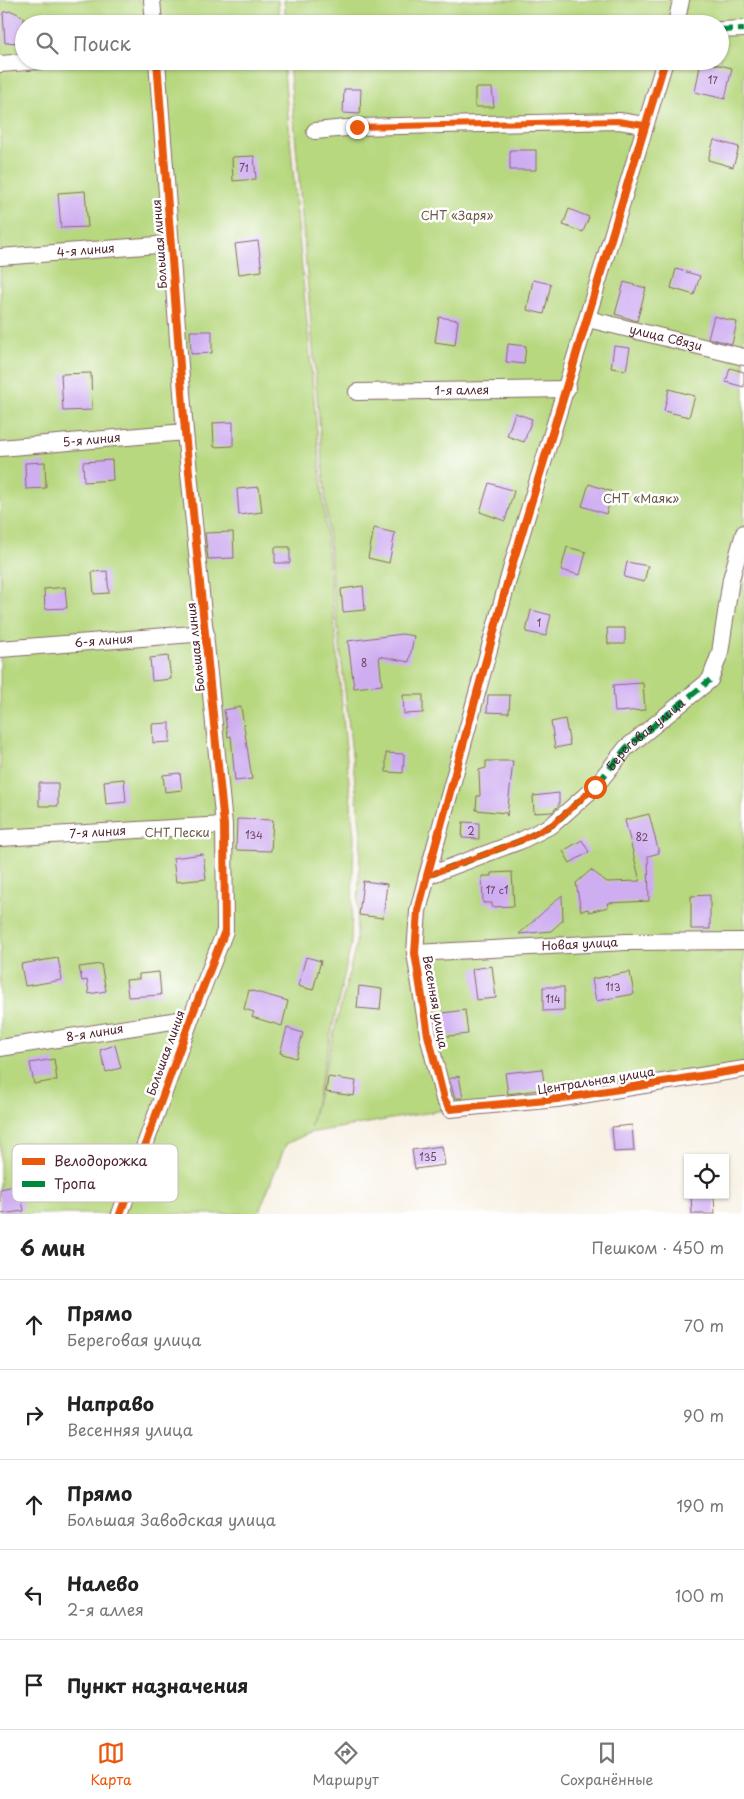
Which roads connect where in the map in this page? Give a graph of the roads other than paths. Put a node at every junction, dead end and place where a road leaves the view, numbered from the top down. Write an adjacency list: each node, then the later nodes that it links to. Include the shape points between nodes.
1 (152, 0): 3 (street)
2 (681, 0): 4 (street)
3 (153, 15)
4 (678, 15)
5 (744, 29): 6 (street)
6 (729, 30)
7 (15, 63): 8 (street)
8 (0, 64)
9 (158, 70): 13 (street, Большая линия)
10 (662, 70): 11 (street, Весенняя улица)
11 (644, 125): 12 (street, via 618,121 357,127); 15 (street, Весенняя улица)
12 (315, 131)
13 (171, 244): 14 (street, 4-я линия); 19 (street, Большая линия)
14 (0, 257)
15 (588, 319): 16 (street, улица Связи); 17 (street, Весенняя улица)
16 (744, 356)
17 (567, 388): 18 (street, 1-я аллея); 26 (street, Весенняя улица, via 513,562)
18 (357, 392)
19 (185, 432): 20 (street, 5-я линия); 22 (street, Большая линия)
20 (0, 448)
21 (744, 533): 26 (street, Береговая улица, via 731,579 720,653 710,680 626,748 595,787 552,825 520,841)
22 (206, 633): 23 (street, 6-я линия); 24 (street, Большая линия)
23 (0, 649)
24 (224, 825): 25 (street, 7-я линия); 29 (street, Большая линия, via 225,931)
25 (0, 838)
26 (427, 876): 28 (street, Весенняя улица, via 418,911)
27 (744, 941): 28 (street, Новая улица, via 626,942)
28 (415, 953): 32 (street, Весенняя улица, via 428,1035 444,1099)
29 (191, 1018): 30 (street, 8-я линия); 33 (street, Большая линия)
30 (0, 1048)
31 (744, 1069): 32 (street, Центральная улица, via 558,1099)
32 (450, 1109)
33 (145, 1144)
34 (124, 1202): 35 (street, Большая линия)
35 (120, 1214)

